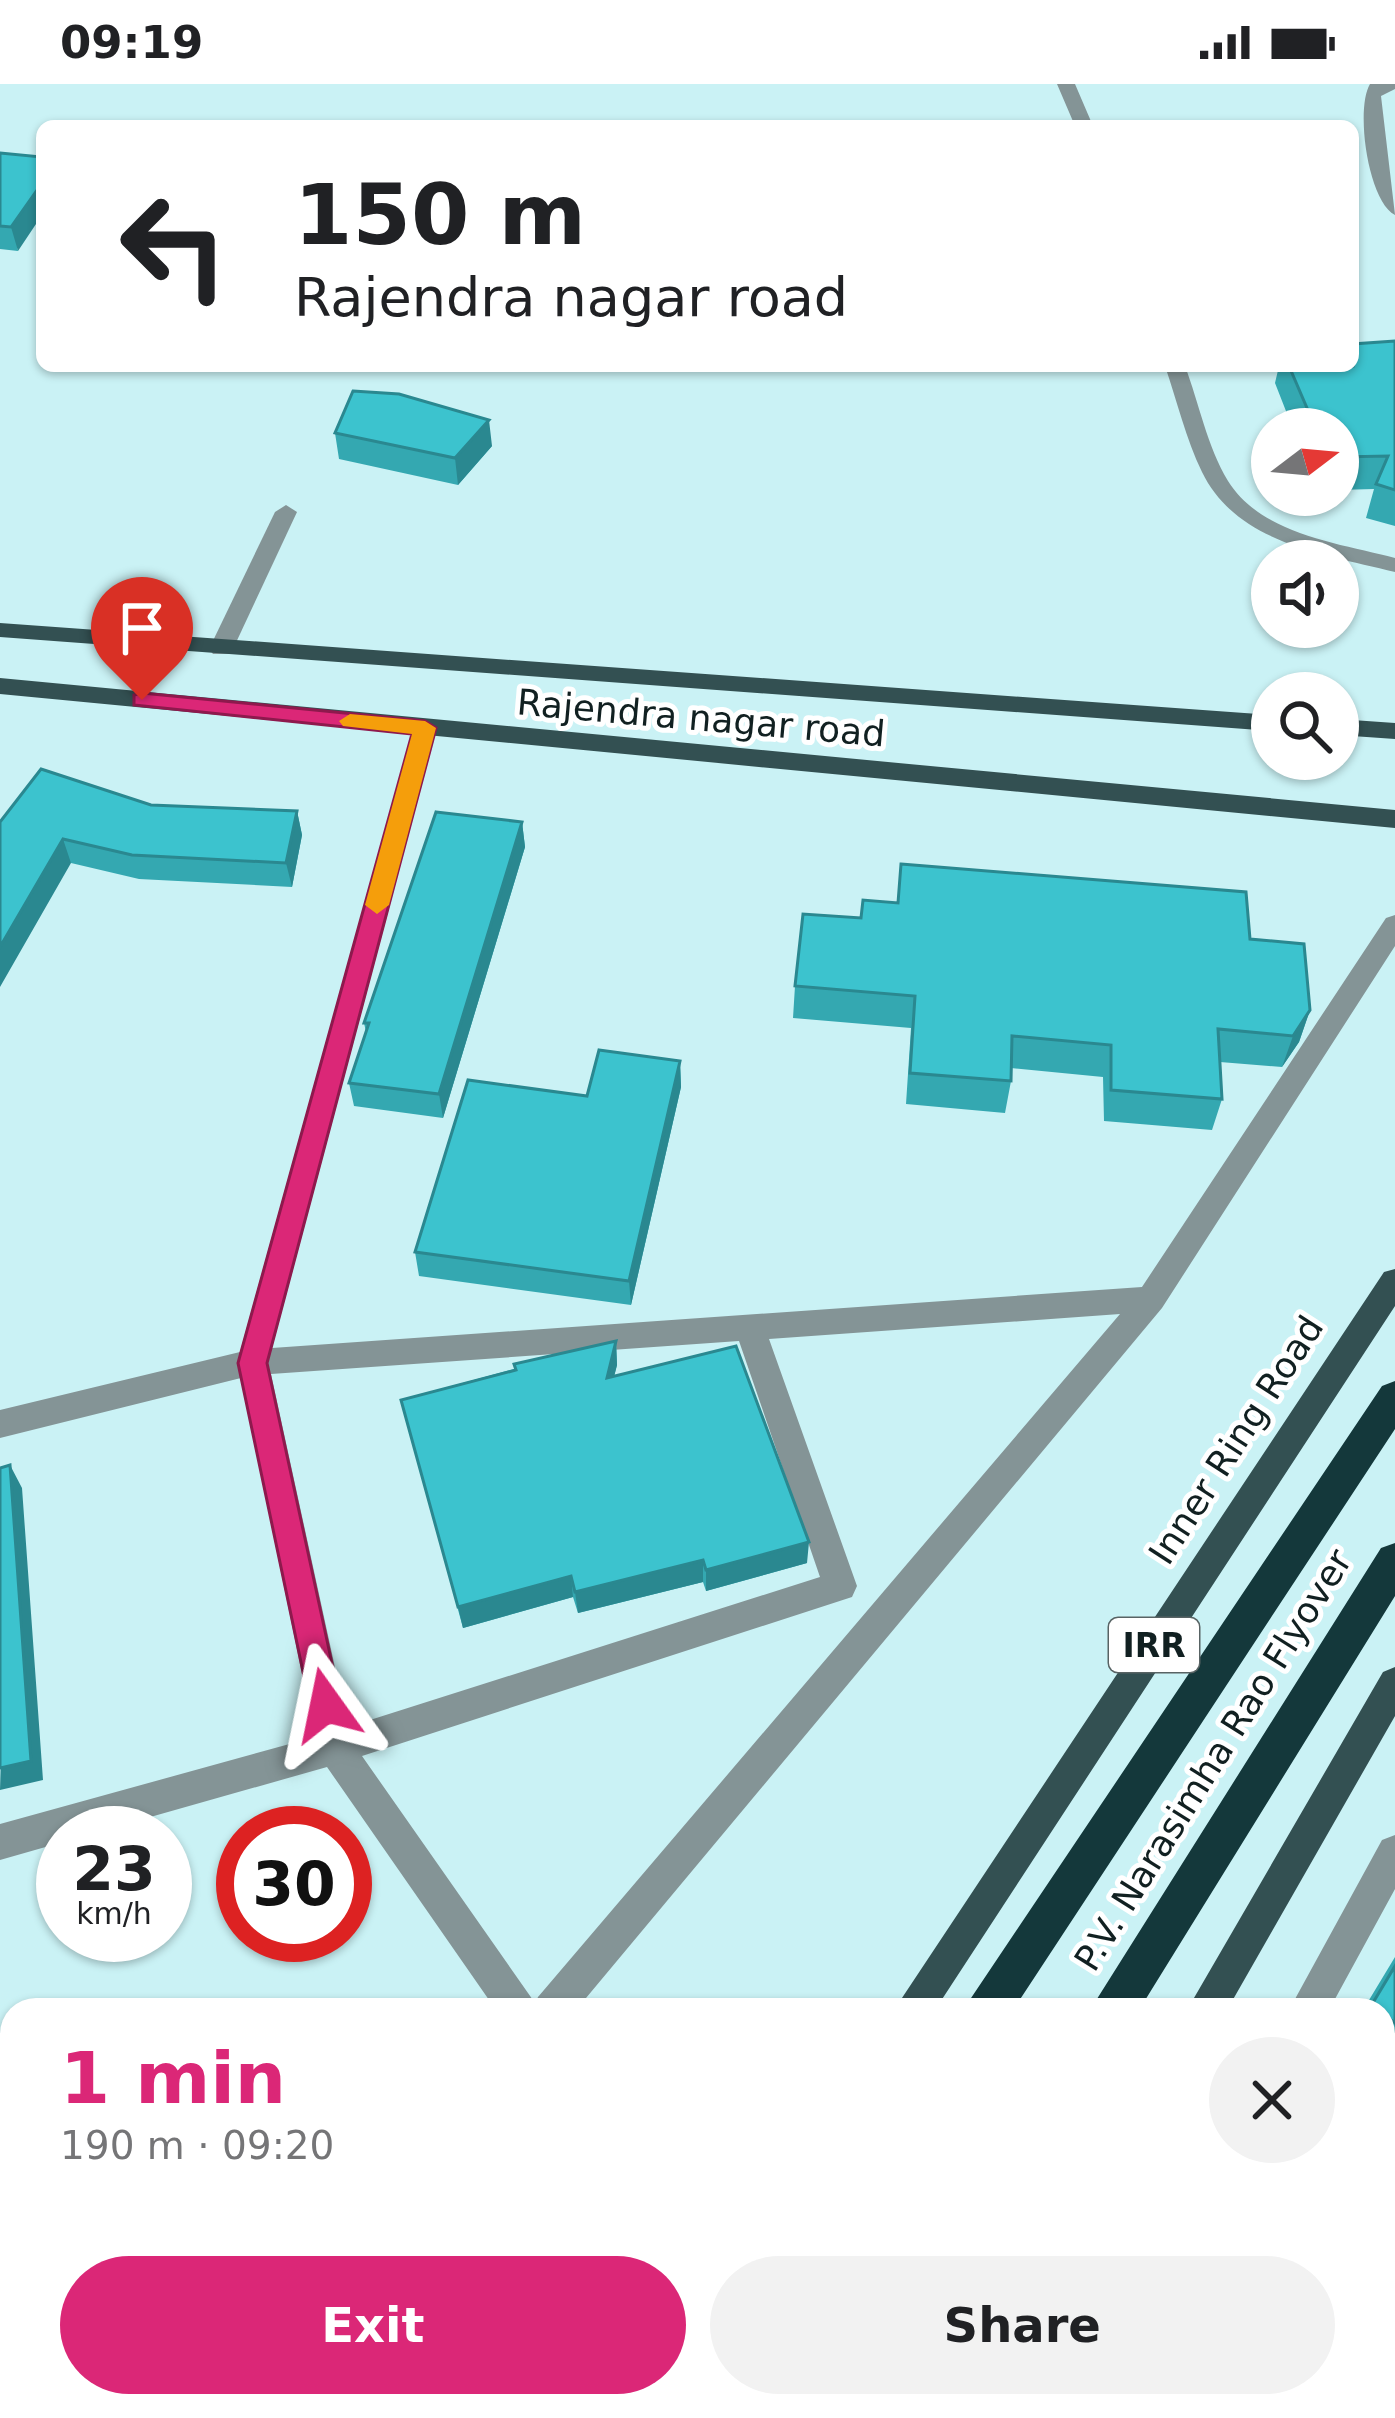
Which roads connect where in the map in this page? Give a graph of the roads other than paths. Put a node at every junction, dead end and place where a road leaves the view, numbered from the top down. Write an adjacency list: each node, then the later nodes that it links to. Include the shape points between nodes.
1 (1066, 84): 3 (street)
2 (1395, 85): 5 (street, via 1376,87 1372,96)
3 (1081, 120)
4 (1359, 169): 5 (street)
5 (1378, 170): 6 (street)
6 (1395, 209)
7 (1177, 372): 9 (street, via 1221,487 1248,517)
8 (286, 512): 11 (street)
9 (1395, 566)
10 (0, 630): 11 (main road, Rajendra nagar road)
11 (221, 649): 13 (main road, Rajendra nagar road)
12 (0, 686): 14 (main road, Rajendra nagar road)
13 (1251, 722)
14 (425, 728): 17 (main road, Rajendra nagar road); 22 (street)
15 (1359, 728): 16 (main road)
16 (1395, 731)
17 (1395, 819)
18 (1395, 925): 20 (street)
19 (1395, 1281): 32 (main road, Inner Ring Road / IRR)
20 (1151, 1299): 21 (street); 31 (street)
21 (749, 1324): 22 (street); 27 (street, via 840,1586)
22 (253, 1363): 24 (street); 27 (street)
23 (1395, 1396): 33 (highway, P.V. Narasimha Rao Flyover)
24 (0, 1424)
25 (1395, 1561): 34 (highway, P.V. Narasimha Rao Flyover)
26 (1395, 1683): 35 (main road)
27 (334, 1748): 28 (street); 30 (street)
28 (0, 1842)
29 (1395, 1853): 36 (street)
30 (511, 1998)
31 (561, 1998)
32 (921, 1998)
33 (994, 1998)
34 (1121, 1998)
35 (1213, 1998)
36 (1315, 1998)

